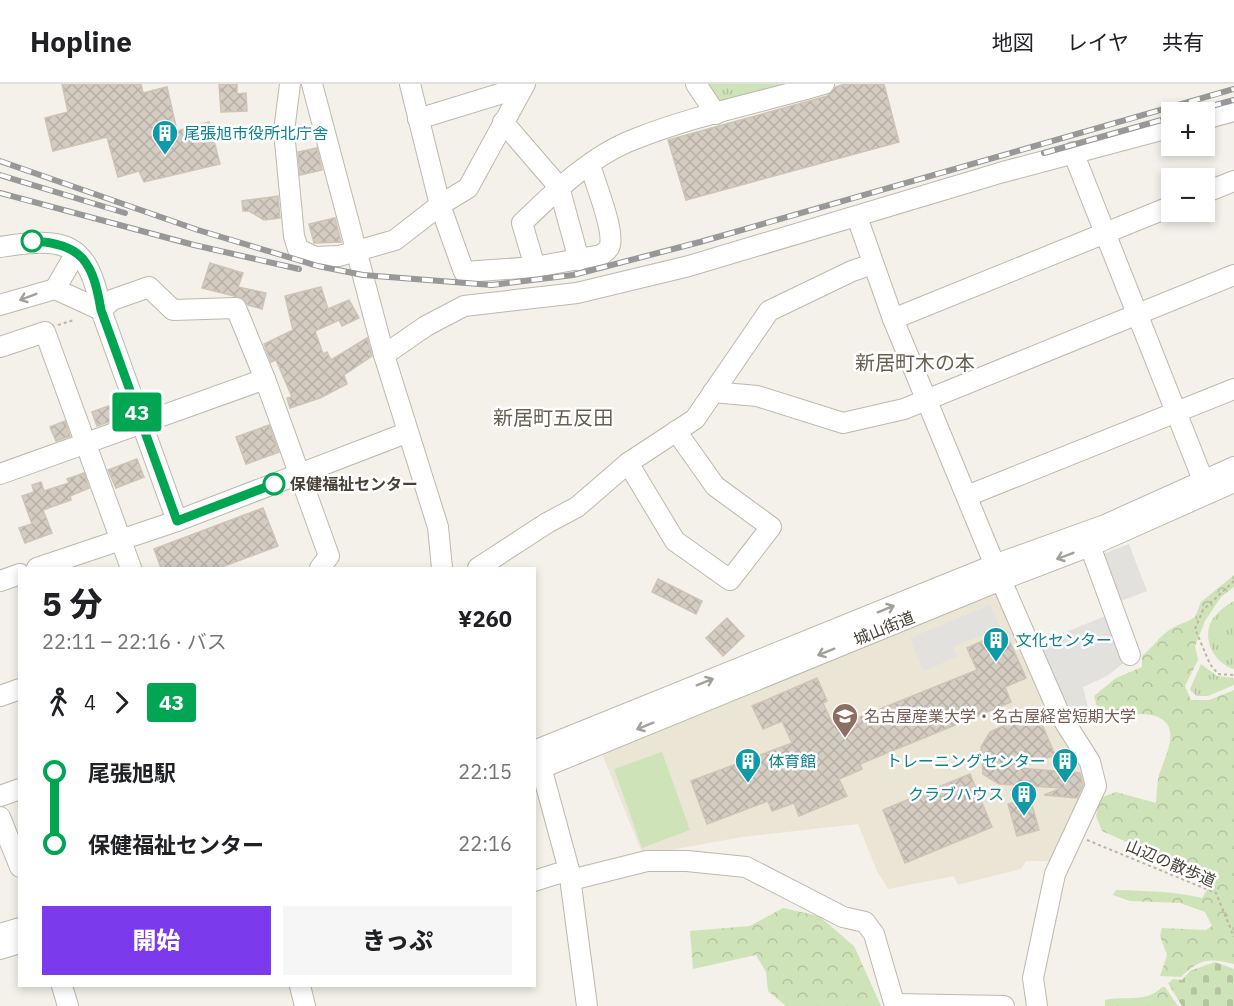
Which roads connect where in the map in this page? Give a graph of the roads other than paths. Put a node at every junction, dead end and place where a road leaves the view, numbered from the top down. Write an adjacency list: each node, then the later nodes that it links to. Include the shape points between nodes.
1 (290, 84): 24 (street, via 284,130 298,249 315,257)
2 (312, 84): 24 (street)
3 (410, 84): 11 (street)
4 (696, 84): 9 (street)
5 (824, 84): 7 (street)
6 (523, 85): 11 (street); 12 (street)
7 (784, 90): 9 (street)
8 (1234, 111): 10 (street)
9 (716, 114): 15 (street, via 633,139)
10 (1215, 116)
11 (418, 119): 19 (street)
12 (503, 122): 17 (street); 19 (street, via 468,188)
13 (1161, 130): 14 (street)
14 (1073, 152): 21 (street); 22 (street)
15 (590, 165): 17 (street); 26 (street, via 610,233 610,246 601,255)
16 (1234, 181): 18 (street)
17 (559, 187): 26 (street); 28 (street, via 522,223)
18 (1215, 189)
19 (440, 205): 24 (street, via 395,240); 28 (street, via 464,272)
20 (1161, 210): 22 (street)
21 (857, 217): 27 (street); 36 (street, via 689,266 577,293 464,306)
22 (1104, 233): 33 (street); 34 (street)
23 (0, 247): 25 (street, via 32,241 59,242)
24 (356, 252): 36 (street)
25 (76, 253): 30 (street); 32 (street, via 84,259 96,284)
26 (579, 260): 28 (street)
27 (873, 264): 34 (street); 39 (street, via 769,311)
28 (535, 267)
29 (1234, 275): 33 (street)
30 (55, 289): 31 (street, one-way to 31); 32 (street)
31 (0, 305)
32 (101, 310): 37 (street, via 112,300 149,287 173,310 236,308); 42 (street)
33 (1139, 315): 40 (street); 41 (street)
34 (893, 319): 40 (street)
35 (0, 347): 45 (street, via 45,332)
36 (384, 355): 44 (street)
37 (265, 379): 42 (street); 49 (street)
38 (1234, 389): 41 (street)
39 (713, 392): 40 (street, via 757,396 843,423 904,409); 43 (street, via 695,418)
40 (927, 399): 52 (street)
41 (1175, 413): 50 (street); 52 (street)
42 (142, 425): 45 (street); 53 (street)
43 (676, 431): 46 (street); 46 (street, via 715,486 771,527 730,580 675,541)
44 (406, 433): 49 (street); 59 (street, via 438,527)
45 (86, 444): 48 (street); 54 (street)
46 (627, 463): 60 (street, via 577,507)
47 (1234, 467): 50 (street, 城山街道)
48 (0, 474)
49 (300, 475): 53 (street); 58 (street, via 329,556)
50 (1203, 480): 61 (street, 城山街道)
51 (1234, 482): 55 (street, 城山街道)
52 (967, 496): 61 (street)
53 (177, 521): 54 (street)
54 (122, 541): 56 (street); 57 (street)
55 (1090, 546): 61 (street, 城山街道, one-way to 61); 64 (street)
56 (40, 567)
57 (131, 567)
58 (321, 567)
59 (442, 567)
60 (480, 567)
61 (998, 572): 67 (street, 城山街道); 86 (street, via 1059,713 1090,762 1096,786 1055,874 1033,978)
62 (18, 575): 63 (street)
63 (0, 581)
64 (1130, 655)
65 (18, 690): 66 (street)
66 (0, 696)
67 (536, 757): 72 (street)
68 (18, 790): 69 (street)
69 (0, 796)
70 (0, 817): 71 (street)
71 (18, 862)
72 (570, 875): 73 (street); 80 (street, via 647,861 746,867 843,917 865,922 874,934); 83 (street)
73 (536, 881)
74 (18, 929): 75 (street)
75 (0, 934)
76 (18, 944): 77 (street)
77 (0, 949)
78 (62, 987): 81 (street)
79 (300, 987): 82 (street)
80 (895, 1005): 84 (street)
81 (68, 1006)
82 (305, 1006)
83 (587, 1006)
84 (968, 1006): 85 (street)
85 (1004, 1006)
86 (1037, 1006)

